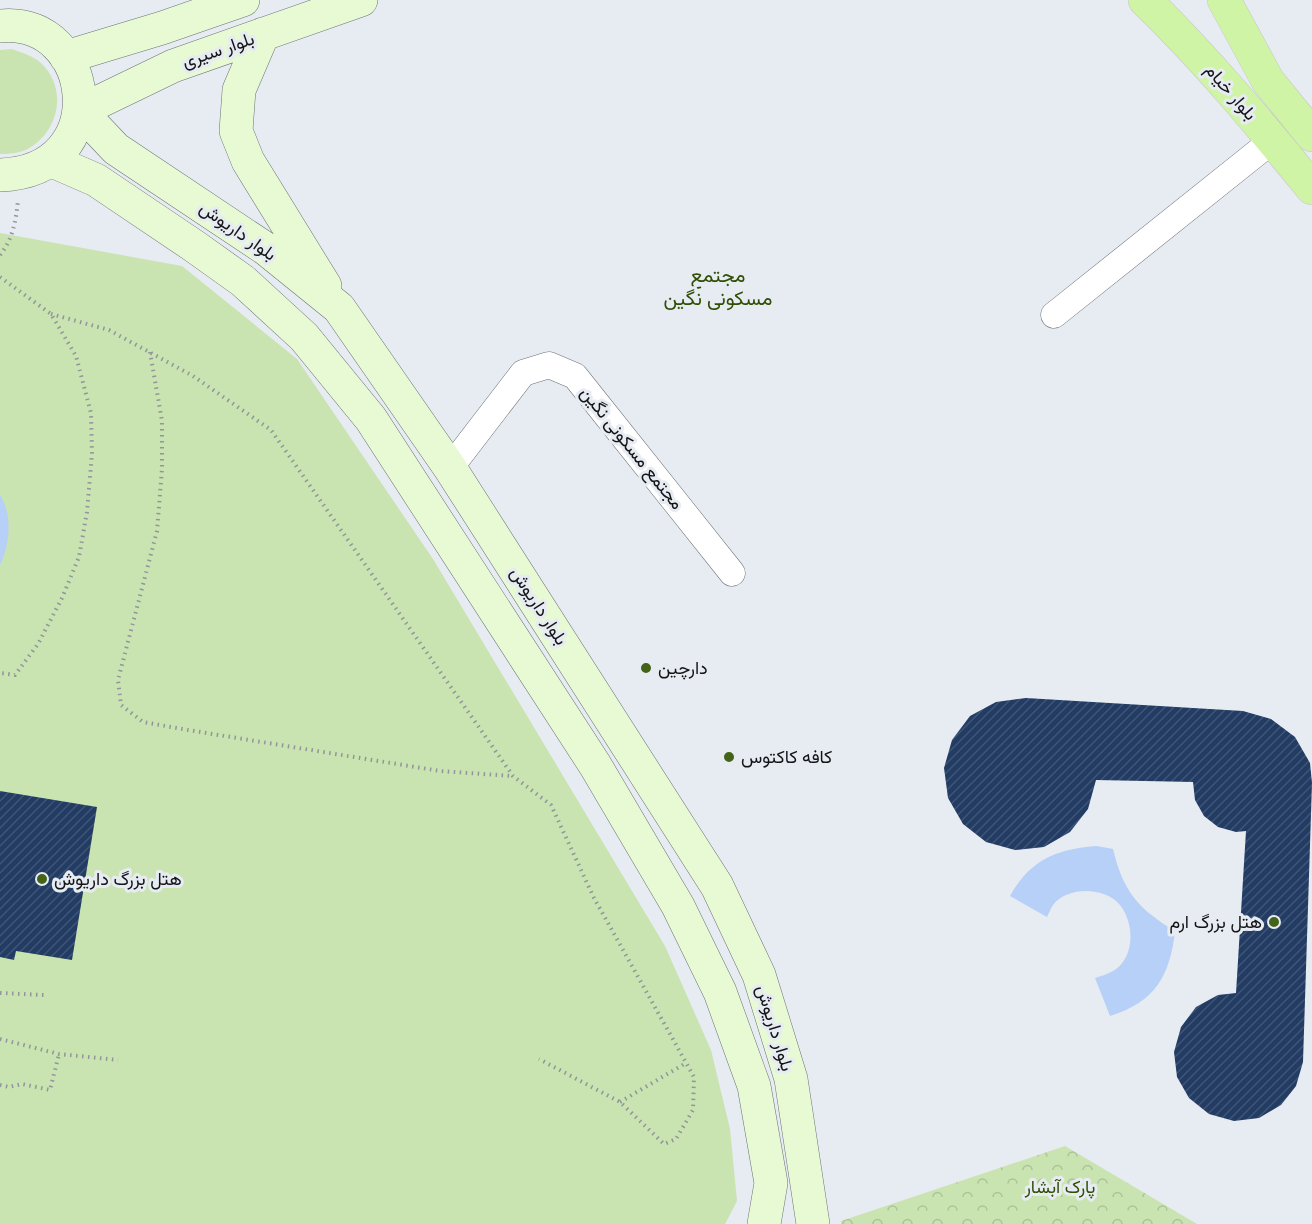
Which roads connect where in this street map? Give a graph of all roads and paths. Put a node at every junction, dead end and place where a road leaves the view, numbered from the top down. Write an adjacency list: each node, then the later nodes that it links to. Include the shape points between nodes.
1 (243, 0): 7 (main road)
2 (361, 0): 6 (main road, بلوار سیری)
3 (1145, 0): 10 (main road, بلوار خیام, via 1183,36)
4 (1224, 0): 9 (main road, بلوار خیام, via 1268,81)
5 (0, 26): 7 (main road, via 24,27 40,34)
6 (263, 34): 8 (main road, بلوار سیری, via 173,66); 16 (main road, via 239,90 237,131 248,161)
7 (66, 57): 8 (main road, via 78,82)
8 (80, 111): 11 (main road, via 64,147); 16 (main road, بلوار داریوش, via 116,149 266,249)
9 (1312, 135)
10 (1273, 140): 13 (main road, بلوار خیام); 18 (street)
11 (50, 160): 12 (main road, via 34,169); 33 (main road, بلوار داریوش, via 96,180 243,281 304,337 377,428 595,765 678,906 720,992 754,1086 771,1183)
12 (8, 175): 14 (path, via 17,207 12,235)
13 (1312, 188)
14 (0, 255)
15 (0, 277): 17 (path)
16 (339, 308): 20 (main road, بلوار داریوش)
17 (51, 314): 19 (path, via 110,330); 22 (path, via 76,356 91,412 87,512 79,557 38,644 15,675)
18 (1054, 315)
19 (150, 352): 23 (path, via 193,376 271,430); 23 (path, via 162,421 157,531 118,680 121,705 143,722 440,771)
20 (450, 468): 21 (street, مجتمع مسکونی نگین, via 523,373 549,365 575,376); 34 (main road, بلوار داریوش, via 717,886 759,975 791,1079)
21 (732, 573)
22 (0, 673)
23 (513, 776): 30 (path, via 551,806 594,898)
24 (0, 993): 25 (path)
25 (44, 995)
26 (0, 1039): 27 (path)
27 (58, 1054): 29 (path); 31 (path, via 50,1090 22,1084)
28 (538, 1059): 32 (path)
29 (118, 1060)
30 (686, 1063): 32 (path); 32 (path, via 694,1077 693,1110 676,1138 664,1144)
31 (0, 1086)
32 (620, 1102)
33 (764, 1224)
34 (813, 1224)

